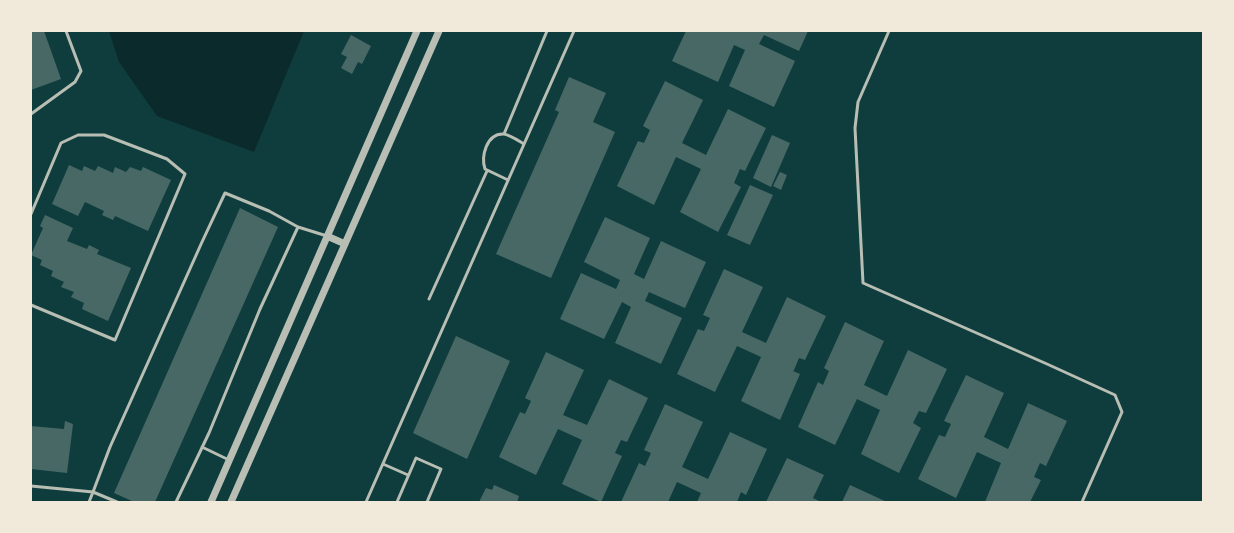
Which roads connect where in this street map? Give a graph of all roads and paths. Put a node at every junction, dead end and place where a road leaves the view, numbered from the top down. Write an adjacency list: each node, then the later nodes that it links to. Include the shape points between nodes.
1 (66, 31): 7 (lane, via 81,71 75,82)
2 (417, 31): 14 (street)
3 (439, 31): 15 (street)
4 (547, 31): 8 (lane)
5 (574, 31): 9 (lane)
6 (888, 31): 32 (lane, via 858,102 854,128 863,283 1115,396 1122,412)
7 (31, 114)
8 (504, 134): 9 (lane); 10 (lane, via 491,140 486,148 483,164)
9 (524, 144): 11 (lane)
10 (487, 171): 11 (lane); 16 (lane)
11 (508, 180): 20 (lane)
12 (31, 214): 17 (lane, via 61,143 78,135 104,135 167,159 185,174 114,340)
13 (298, 226): 14 (lane); 18 (lane); 23 (lane, via 225,193 110,447)
14 (328, 236): 15 (street); 19 (street)
15 (345, 244): 28 (street)
16 (429, 299)
17 (31, 305)
18 (202, 447): 19 (lane); 26 (lane)
19 (229, 460): 27 (street)
20 (383, 464): 21 (lane); 29 (lane)
21 (408, 475): 30 (lane); 31 (lane, via 416,458 441,469)
22 (31, 486): 23 (lane)
23 (93, 492): 24 (lane); 25 (lane)
24 (89, 502)
25 (117, 502)
26 (176, 502)
27 (211, 502)
28 (231, 502)
29 (366, 502)
30 (397, 502)
31 (427, 502)
32 (1082, 502)

